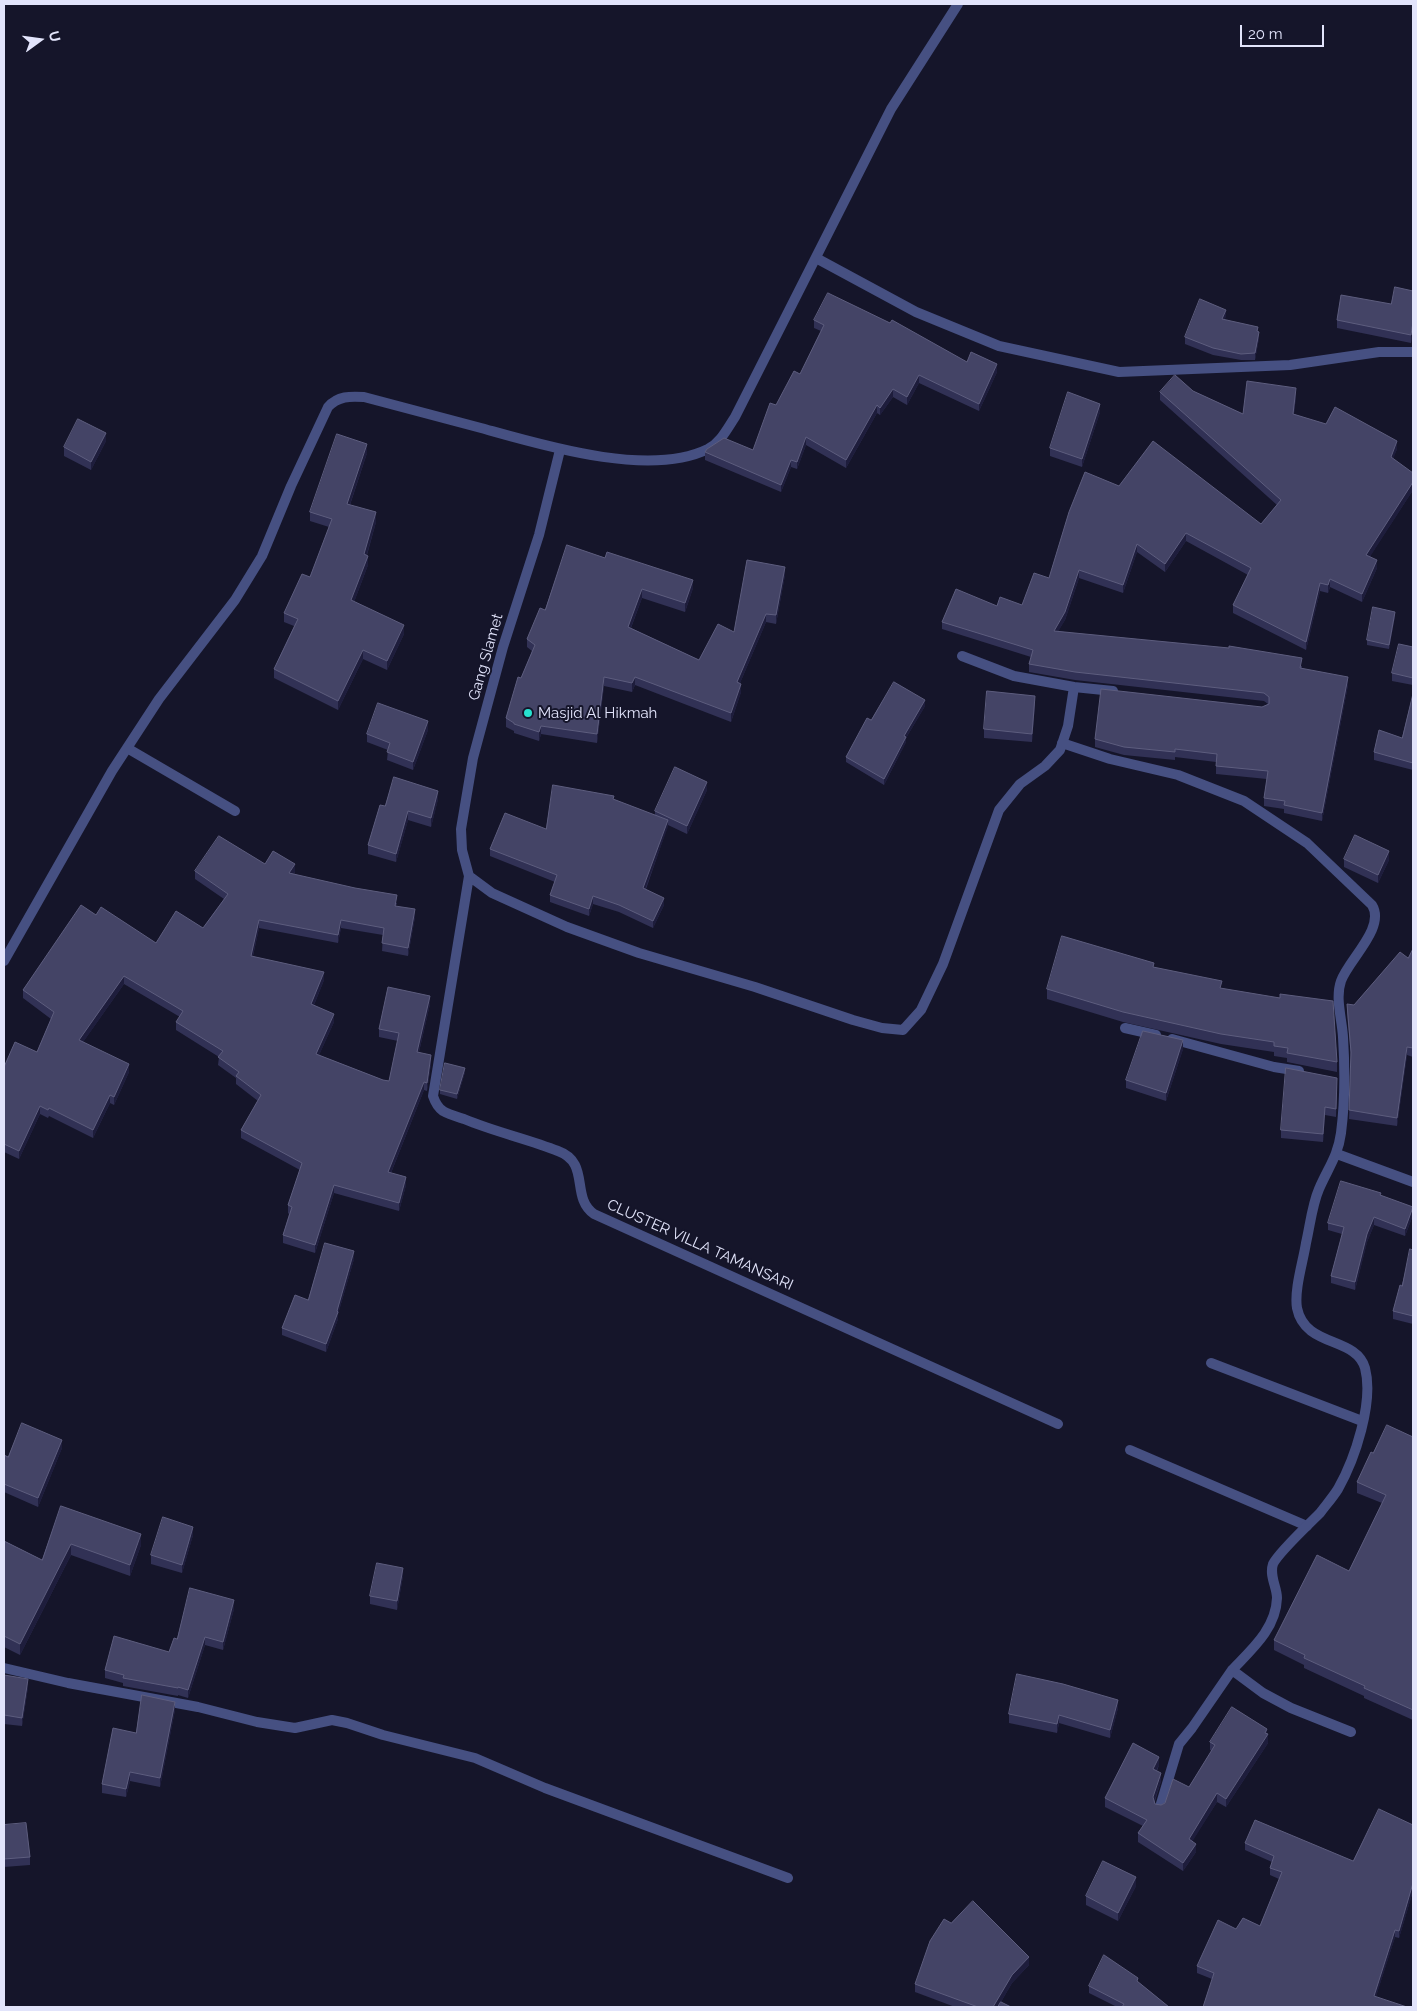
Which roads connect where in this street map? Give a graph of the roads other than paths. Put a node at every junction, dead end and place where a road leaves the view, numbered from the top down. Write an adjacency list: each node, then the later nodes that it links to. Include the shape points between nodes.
1 (958, 4): 2 (street, via 891,109)
2 (816, 258): 3 (street, via 916,312 999,346 1119,372 1290,364 1379,352); 4 (street, via 735,417 716,443 698,452 658,460 624,460)
3 (1413, 352)
4 (560, 450): 9 (street, via 364,397 351,396 334,401 325,413 262,556 235,600); 11 (street, Gang Slamet, via 539,536 503,647 473,758 461,830)
5 (962, 656): 6 (street, via 1014,676)
6 (1074, 687): 7 (street); 8 (street)
7 (1121, 692)
8 (1062, 743): 11 (street, via 1056,756 1020,784 999,810 943,964 921,1010 903,1030 853,1020 639,953 492,893); 15 (street, via 1110,759 1178,775 1244,801 1307,842 1372,905 1376,919 1339,988 1341,1132)
9 (126, 748): 10 (street); 12 (street)
10 (235, 811)
11 (469, 876): 19 (street, CLUSTER VILLA TAMANSARI, via 433,1096 437,1106 488,1129 566,1154 578,1169 583,1201 594,1214)
12 (4, 961)
13 (1125, 1028): 14 (street)
14 (1309, 1073)
15 (1338, 1154): 16 (street); 18 (street, via 1318,1190 1297,1306 1303,1322 1315,1335 1356,1353 1362,1361 1367,1392)
16 (1413, 1182)
17 (1211, 1362): 18 (street)
18 (1362, 1421): 21 (street, via 1339,1488)
19 (1058, 1424)
20 (1130, 1450): 21 (street)
21 (1307, 1526): 23 (street, via 1274,1562 1272,1578 1277,1598 1266,1634)
22 (4, 1668): 26 (street, via 295,1728 326,1721 347,1723 475,1758 545,1788)
23 (1232, 1670): 24 (street, via 1263,1694); 25 (street, via 1179,1744)
24 (1351, 1732)
25 (1160, 1807)
26 (788, 1878)

